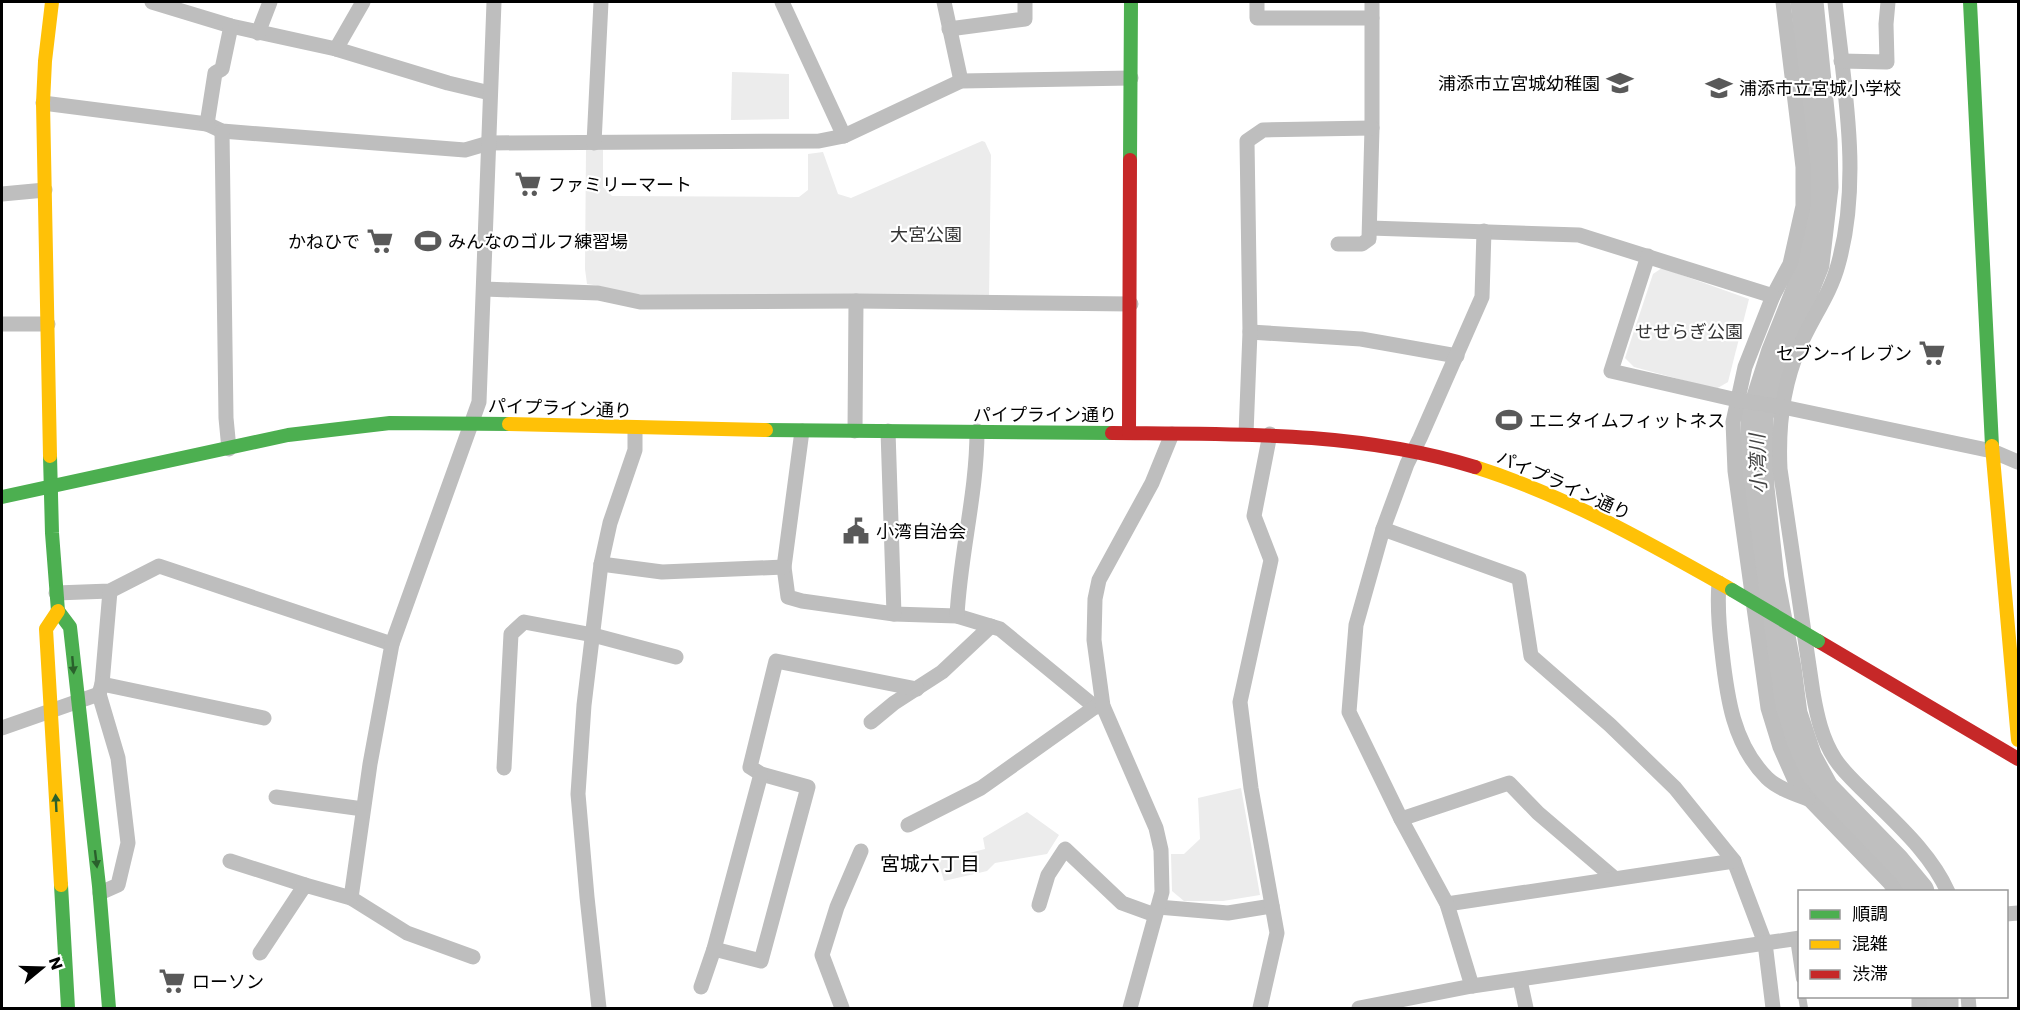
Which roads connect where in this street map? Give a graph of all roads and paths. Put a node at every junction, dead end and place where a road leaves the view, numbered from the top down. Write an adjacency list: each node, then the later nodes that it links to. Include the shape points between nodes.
1 (52, 2): 26 (street)
2 (152, 2): 18 (street)
3 (270, 2): 20 (street)
4 (363, 2): 21 (street)
5 (494, 2): 25 (street)
6 (601, 2): 32 (street)
7 (782, 2): 30 (street)
8 (944, 2): 19 (street)
9 (1025, 2): 19 (street, via 1025,19)
10 (1131, 2): 23 (street)
11 (1257, 2): 17 (street, via 1257,18)
12 (1372, 2): 17 (street)
13 (1783, 2): 40 (street, via 1803,167 1803,206 1790,264)
14 (1835, 2): 22 (street)
15 (1888, 2): 22 (street, via 1887,62)
16 (1970, 2): 60 (street)
17 (1372, 18): 28 (street)
18 (231, 26): 20 (street); 27 (street, via 222,69 215,73)
19 (949, 29): 24 (street)
20 (258, 33): 21 (street)
21 (336, 49): 25 (street)
22 (1841, 61): 48 (street, via 1851,166 1846,231 1826,298 1790,371)
23 (1131, 78): 24 (street); 42 (street)
24 (961, 81): 30 (street)
25 (490, 93): 31 (street)
26 (43, 103): 27 (street); 33 (street)
27 (207, 124): 29 (street)
28 (1372, 128): 35 (street); 45 (street, via 1263,130 1247,141)
29 (222, 130): 31 (street, via 465,150); 59 (street)
30 (844, 136): 32 (street, via 819,141)
31 (489, 143): 32 (street); 39 (street)
32 (594, 143)
33 (45, 190): 34 (street); 44 (street)
34 (2, 194)
35 (1370, 228): 36 (street); 37 (street, via 1369,239 1362,244)
36 (1484, 231): 38 (street, via 1580,235); 46 (street, via 1482,297)
37 (1338, 244)
38 (1648, 256): 40 (street); 47 (street, via 1611,371)
39 (484, 289): 41 (street, via 598,293 640,302); 49 (street, via 479,402)
40 (1773, 296): 47 (street, via 1745,367)
41 (856, 301): 42 (street); 52 (street)
42 (1131, 304): 55 (street)
43 (2, 324): 44 (street)
44 (48, 324): 63 (street)
45 (1250, 332): 46 (street, via 1361,339); 57 (street)
46 (1457, 356): 61 (street)
47 (1737, 400): 48 (street); 91 (street, via 1733,422 1735,471 1768,708 1787,765)
48 (1783, 407): 60 (street); 101 (street, via 1780,468 1813,693 1826,742 1848,776 1905,832)
49 (472, 423): 50 (street, パイプライン通り); 59 (street, パイプライン通り, via 390,423 337,428); 76 (street)
50 (635, 428): 51 (street, パイプライン通り); 66 (street, via 634,450)
51 (802, 431): 52 (street, パイプライン通り); 67 (street)
52 (855, 431): 53 (street, パイプライン通り)
53 (888, 431): 54 (street, パイプライン通り); 72 (street)
54 (977, 431): 55 (street, パイプライン通り); 73 (street, via 977,462)
55 (1129, 433): 56 (street, パイプライン通り)
56 (1172, 434): 57 (street, パイプライン通り); 81 (street, via 1152,483 1099,580 1094,640)
57 (1246, 434): 58 (street, パイプライン通り)
58 (1270, 434): 61 (street, パイプライン通り, via 1327,438); 106 (street, via 1254,516 1270,560 1240,702)
59 (229, 449): 63 (street, パイプライン通り)
60 (1992, 451): 62 (street); 86 (street)
61 (1413, 452): 65 (street); 68 (street, パイプライン通り, via 1534,488 1587,511)
62 (2019, 462)
63 (51, 487): 64 (street, パイプライン通り); 70 (street)
64 (2, 497)
65 (1383, 529): 93 (street, via 1356,625 1349,711); 97 (street, via 1519,578 1531,656 1611,725 1675,788)
66 (601, 564): 67 (street, via 662,572); 75 (street)
67 (784, 567): 72 (street, via 788,597)
68 (1726, 587): 87 (street, パイプライン通り, bridge); 91 (street, via 1717,609 1731,716 1768,780)
69 (110, 591): 70 (street); 76 (street, via 159,566); 78 (street)
70 (56, 593): 71 (street)
71 (58, 611): 80 (street, one-way to 80, via 70,627); 82 (street, via 46,629)
72 (894, 614): 73 (street)
73 (957, 616): 74 (street)
74 (991, 626): 79 (street, via 942,672); 81 (street)
75 (593, 635): 77 (street); 88 (street, via 524,622 511,634); 118 (street, via 578,794)
76 (392, 644): 92 (street)
77 (676, 657)
78 (100, 689): 80 (street); 83 (street); 102 (street, via 118,758 128,843 117,885)
79 (916, 689): 84 (street); 89 (street, via 776,661 750,767)
80 (77, 702): 82 (street); 102 (street, one-way to 102)
81 (1099, 706): 94 (street, via 981,788); 107 (street, via 1156,828 1162,892)
82 (51, 712): 85 (street); 116 (street, one-way to 82)
83 (264, 718)
84 (871, 722)
85 (2, 728)
86 (2019, 740)
87 (2019, 759)
88 (504, 768)
89 (761, 774): 110 (street); 110 (street, via 808,787 761,961)
90 (276, 797): 92 (street)
91 (1810, 800): 100 (street)
92 (363, 809): 103 (street)
93 (1401, 819): 98 (street, via 1509,783); 105 (street)
94 (908, 825)
95 (861, 851): 119 (street, via 822,955)
96 (230, 861): 99 (street)
97 (1734, 861): 98 (street); 109 (street)
98 (1614, 878): 105 (street)
99 (305, 885): 103 (street); 111 (street)
100 (1895, 890)
101 (1948, 890)
102 (100, 893): 117 (street)
103 (351, 898): 112 (street, via 407,933)
104 (1039, 904): 107 (street, via 1048,875 1065,849 1122,903)
105 (1447, 904): 114 (street)
106 (1272, 906): 107 (street, via 1228,914); 121 (street, via 1277,933)
107 (1156, 911): 120 (street)
108 (1797, 939): 109 (street)
109 (1765, 943): 113 (street); 124 (street)
110 (714, 949): 115 (street)
111 (260, 953)
112 (473, 957)
113 (1520, 980): 114 (street); 123 (street)
114 (1472, 986): 122 (street)
115 (701, 987)
116 (68, 1008)
117 (109, 1008)
118 (599, 1008)
119 (842, 1008)
120 (1130, 1008)
121 (1260, 1008)
122 (1359, 1008)
123 (1526, 1008)
124 (1773, 1008)

